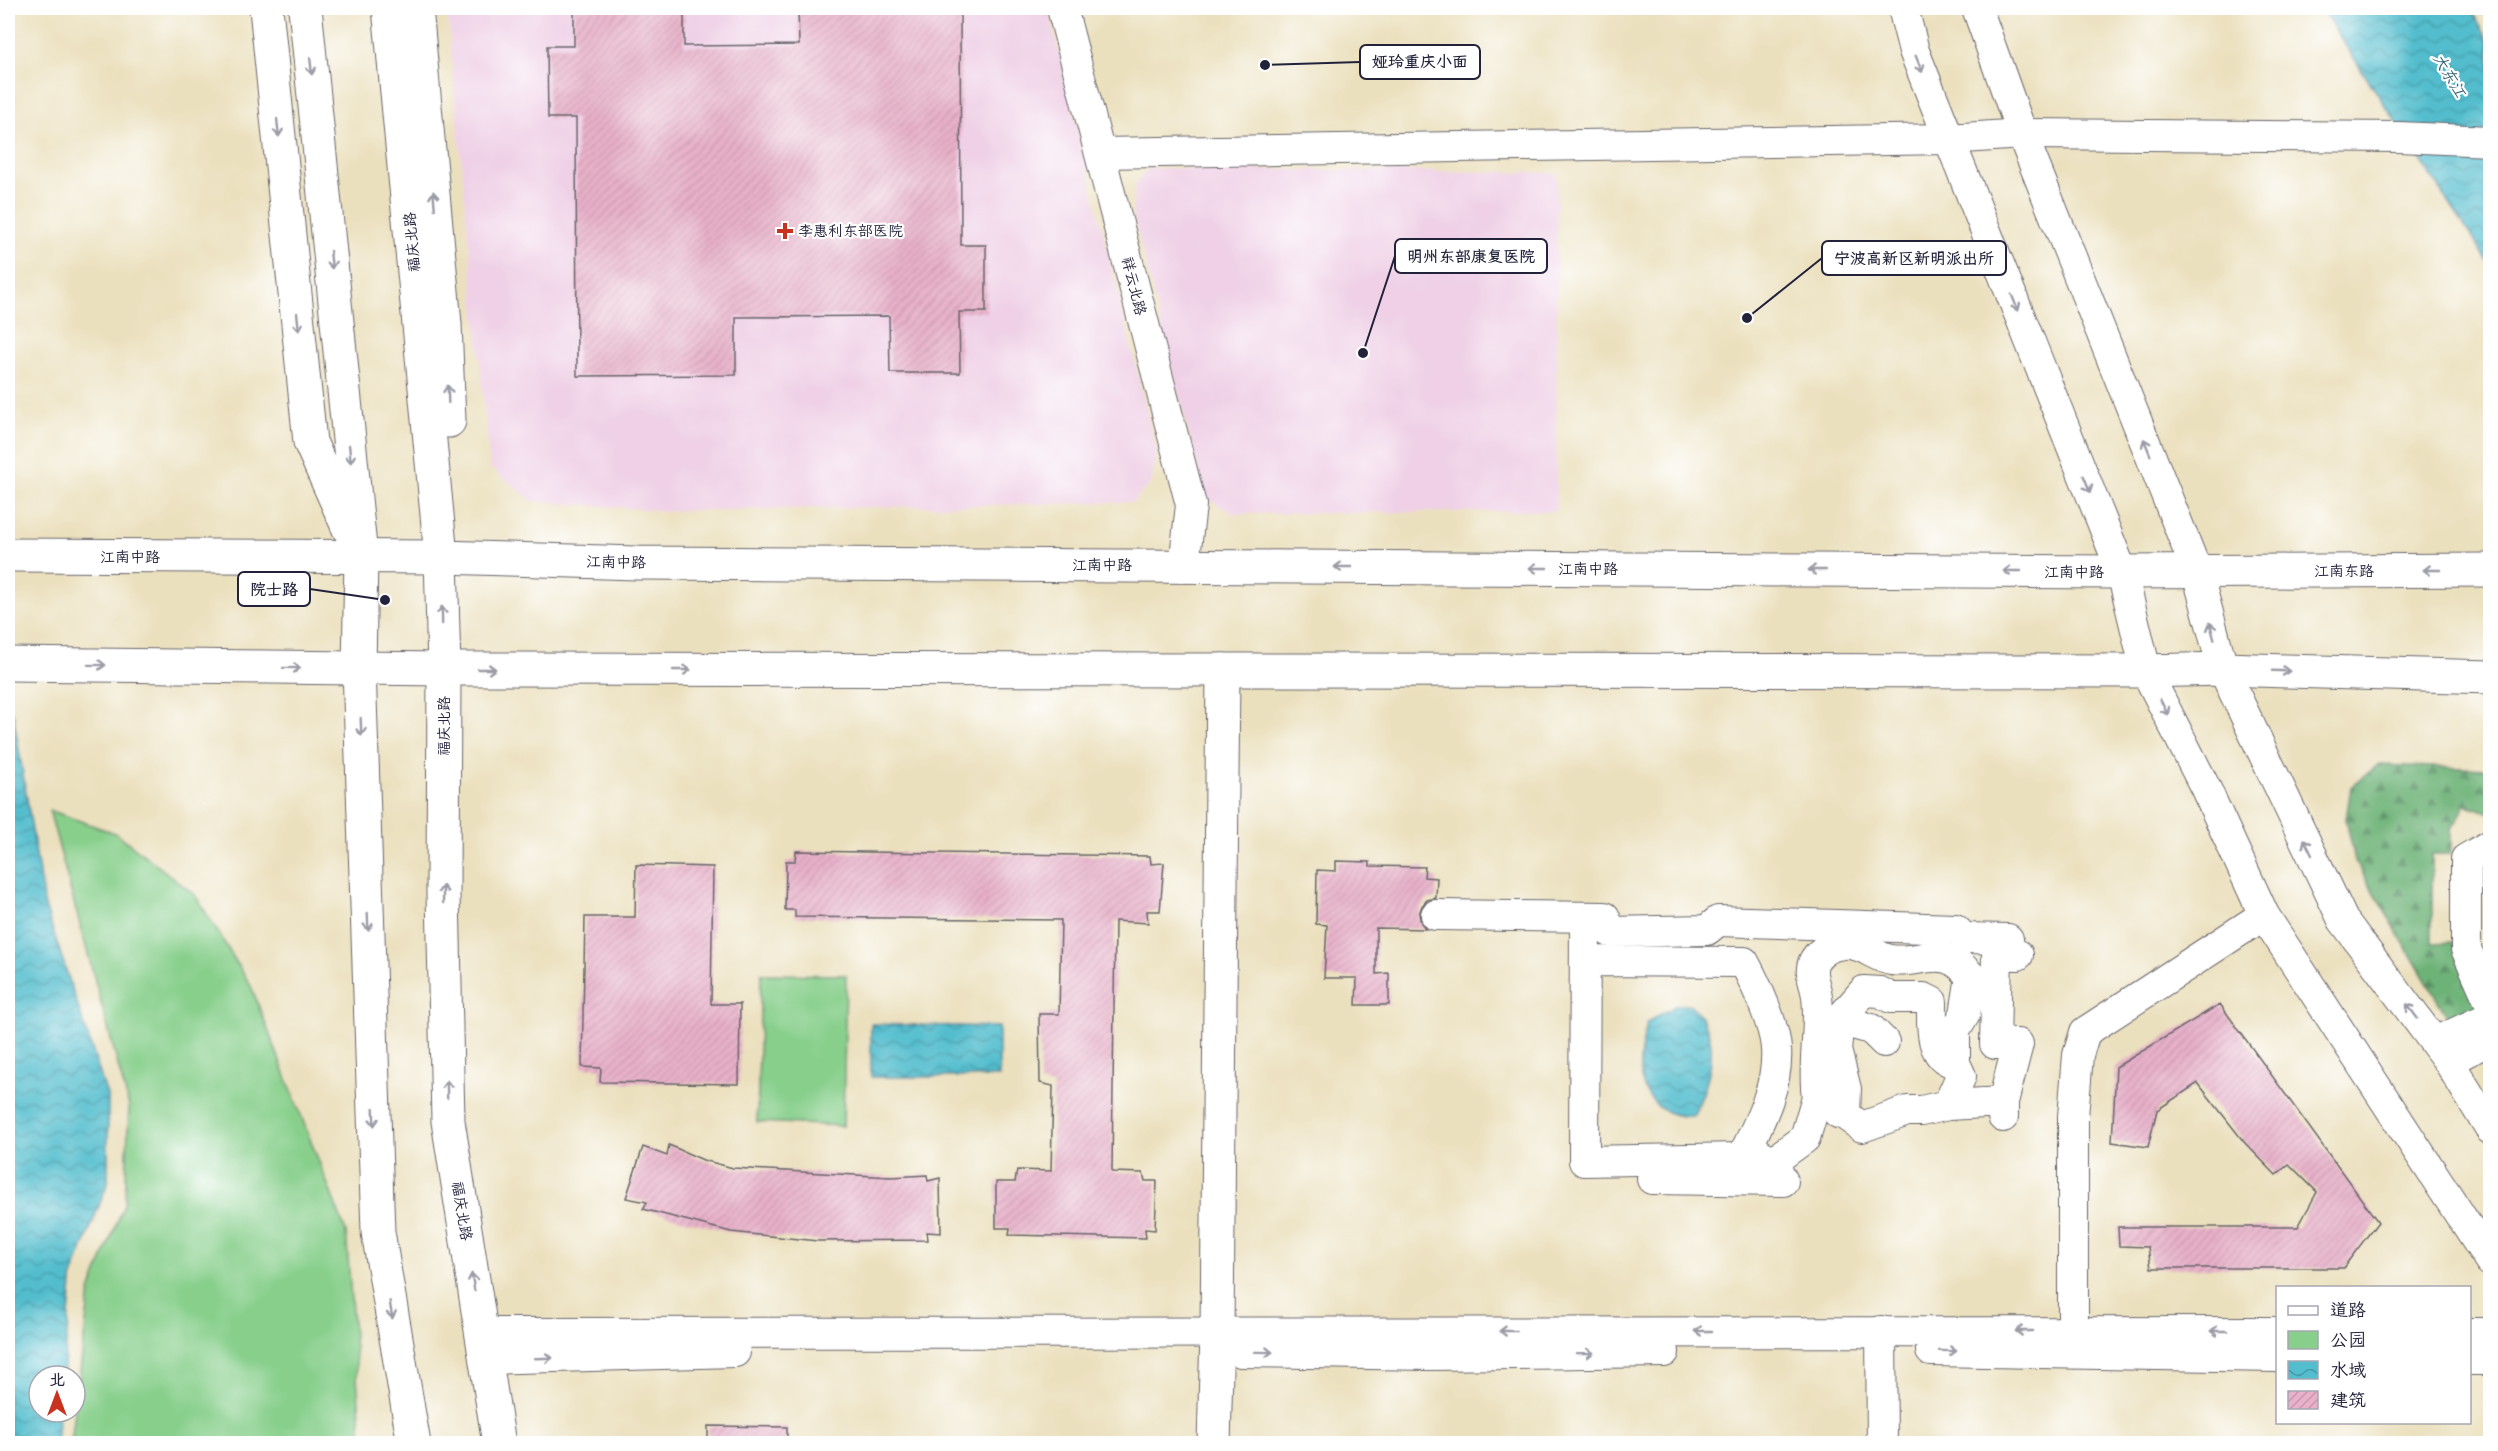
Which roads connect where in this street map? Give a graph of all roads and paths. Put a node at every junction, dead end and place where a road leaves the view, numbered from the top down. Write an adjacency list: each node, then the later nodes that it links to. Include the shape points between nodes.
1 (266, 8): 13 (main road, one-way to 13, via 310,442)
2 (305, 8): 13 (main road, one-way to 13)
3 (389, 8): 14 (main road, 福庆北路)
4 (416, 8): 14 (main road, one-way to 4, via 450,448 445,324)
5 (1062, 8): 11 (street, 祥云北路)
6 (1903, 8): 9 (street, one-way to 9, via 1914,51)
7 (1977, 8): 8 (street)
8 (2022, 134): 9 (street); 10 (street); 18 (street, one-way to 8)
9 (1949, 139): 11 (street); 17 (street, one-way to 17)
10 (2490, 141)
11 (1100, 153): 15 (street, 祥云北路, via 1191,505)
12 (16, 555): 13 (main road, 江南中路)
13 (361, 557): 14 (main road, 江南中路); 20 (main road)
14 (441, 557): 15 (main road, 江南中路, via 636,563); 21 (main road, 福庆北路, one-way to 14)
15 (1184, 566): 17 (main road, 江南中路, one-way to 15)
16 (2490, 570): 18 (main road, 江南东路, one-way to 18)
17 (2122, 572): 18 (main road, 江南中路); 24 (street)
18 (2197, 572): 22 (street, one-way to 18)
19 (23, 664): 20 (main road, one-way to 20)
20 (359, 668): 21 (main road); 56 (main road, one-way to 56, via 378,1232)
21 (444, 669): 23 (main road, one-way to 23); 52 (main road, 福庆北路, one-way to 21, via 448,1121)
22 (2223, 669): 24 (main road); 25 (main road, one-way to 25); 37 (street, one-way to 22, via 2343,920)
23 (1223, 670): 24 (main road); 51 (main road)
24 (2146, 671): 28 (street, one-way to 28)
25 (2490, 677)
26 (2490, 845): 32 (street, via 2466,860 2466,950)
27 (1436, 915): 29 (street)
28 (2264, 915): 45 (street); 46 (street, via 2085,1032 2078,1055 2073,1118)
29 (1598, 924): 30 (street, via 1611,945); 31 (street); 40 (street, via 1707,930 1718,921 1955,928 1964,938 2008,939 2016,955 1997,954 1995,1044 2018,1044 2003,1110)
30 (1751, 948)
31 (1585, 961): 43 (street, via 1744,963 1757,987 1776,1047 1774,1074 1760,1121); 44 (street)
32 (2490, 1003)
33 (2490, 1017): 37 (street)
34 (1839, 1020): 36 (street, via 1871,1029); 38 (street, via 1864,990 1891,998 1924,998 1932,1002 1939,1055); 41 (street, via 1836,1050 1846,1089)
35 (2490, 1039): 37 (street)
36 (1884, 1042)
37 (2442, 1052): 42 (street)
38 (1955, 1063): 39 (street, via 1955,1031 1965,1014 1971,976 1954,961 1938,956 1890,960 1853,944 1842,944 1822,950 1813,963 1817,996); 40 (street, via 1961,1076)
39 (1817, 1097): 41 (street, via 1826,1097 1838,1113); 43 (street, via 1805,1138)
40 (1948, 1105): 41 (street, via 1907,1112 1862,1127)
41 (1845, 1112)
42 (2490, 1129)
43 (1760, 1154): 44 (street, via 1742,1158); 44 (street, via 1783,1181 1582,1178)
44 (1584, 1161)
45 (2490, 1261)
46 (2073, 1331): 47 (street, one-way to 46); 50 (street, one-way to 50)
47 (2276, 1332)
48 (2471, 1333): 49 (street)
49 (2490, 1333)
50 (1881, 1341): 51 (street); 53 (street, one-way to 53); 59 (street)
51 (1217, 1342): 52 (street); 58 (main road)
52 (484, 1346): 57 (main road, 福庆北路)
53 (2276, 1357)
54 (2471, 1360): 55 (street)
55 (2490, 1360)
56 (414, 1443)
57 (499, 1443)
58 (1214, 1443)
59 (1882, 1443)

